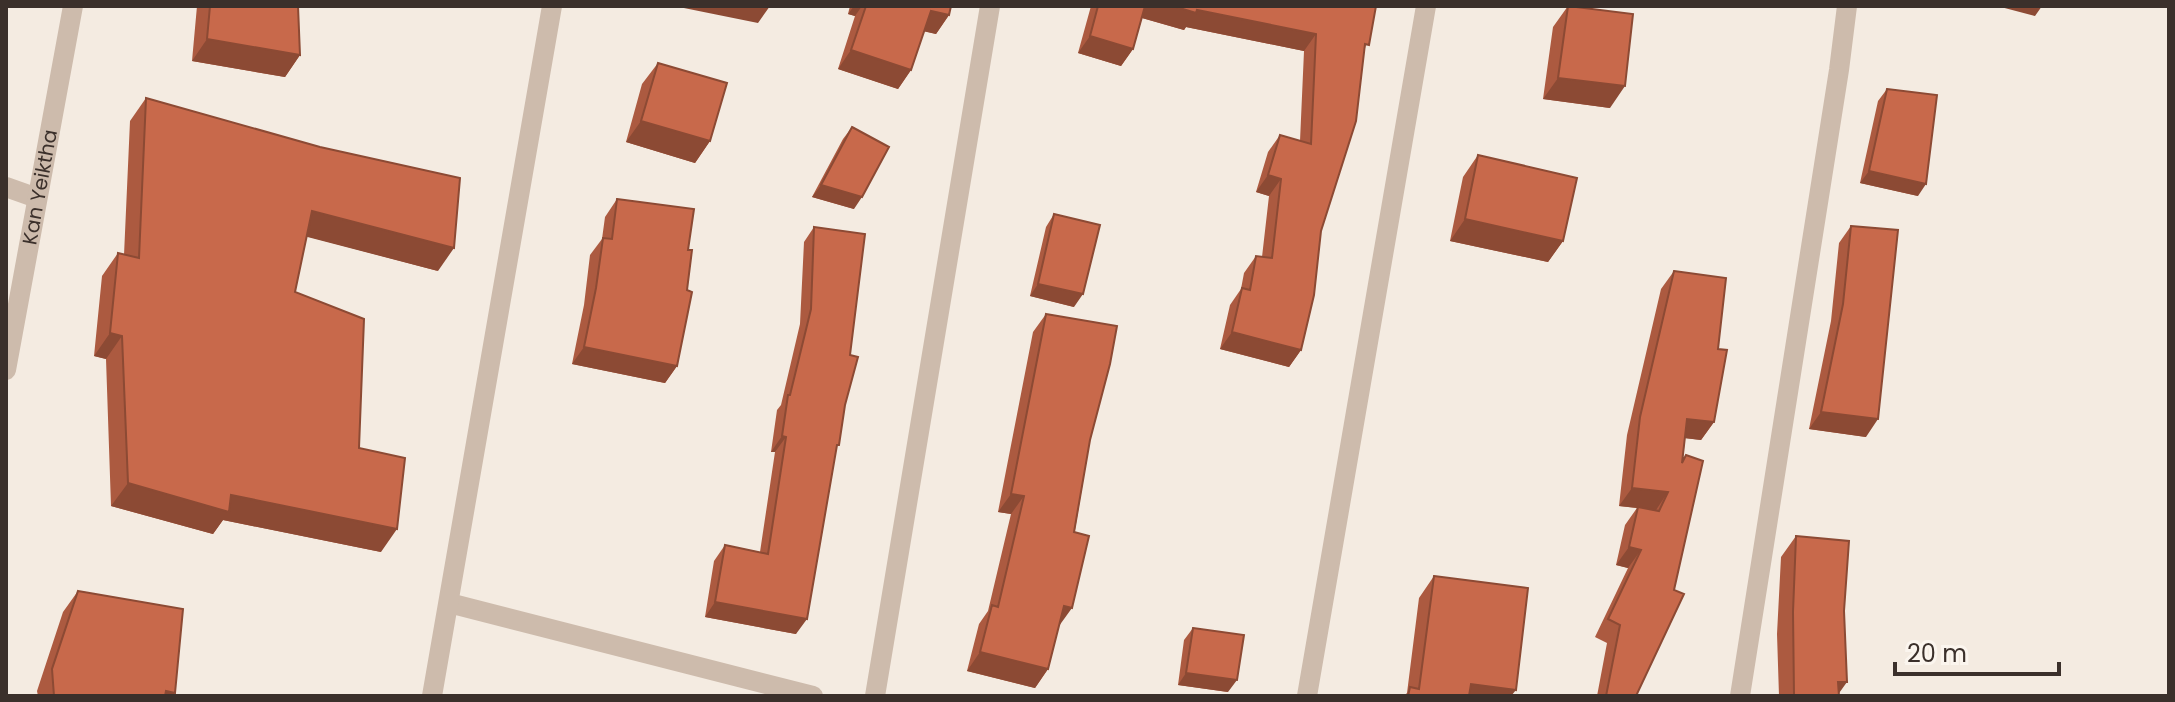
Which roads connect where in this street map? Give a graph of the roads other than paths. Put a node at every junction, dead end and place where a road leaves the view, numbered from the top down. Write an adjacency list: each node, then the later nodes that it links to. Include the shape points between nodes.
1 (73, 6): 7 (street, Kan Yeiktha)
2 (552, 6): 9 (street)
3 (990, 6): 12 (street)
4 (1426, 6): 13 (street)
5 (1847, 6): 14 (street)
6 (6, 187): 7 (street)
7 (37, 198): 8 (street, Kan Yeiktha)
8 (6, 370)
9 (449, 603): 10 (street); 11 (street)
10 (432, 696)
11 (813, 696)
12 (875, 696)
13 (1307, 696)
14 (1740, 696)

